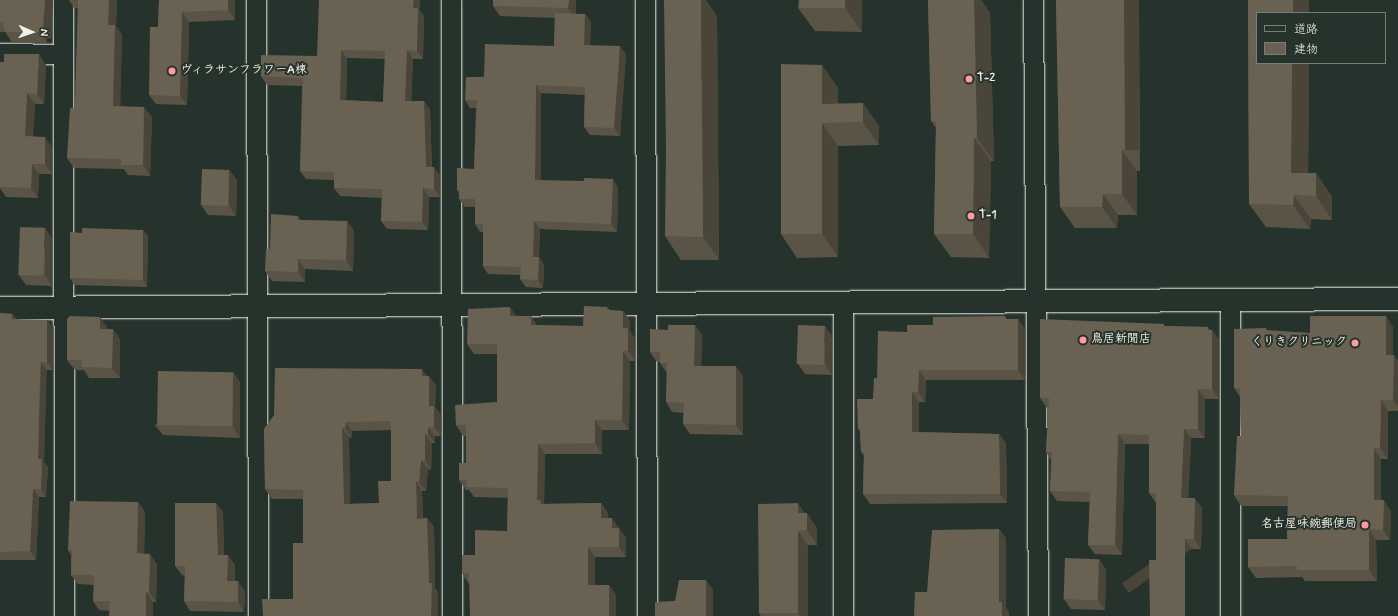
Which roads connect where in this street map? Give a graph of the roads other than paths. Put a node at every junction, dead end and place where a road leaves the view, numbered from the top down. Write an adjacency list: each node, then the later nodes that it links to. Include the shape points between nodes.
1 (63, 0): 7 (street)
2 (256, 0): 14 (street)
3 (450, 0): 13 (street)
4 (645, 0): 12 (street)
5 (1032, 0): 11 (street)
6 (0, 53): 7 (street)
7 (63, 54): 16 (street)
8 (1230, 299): 9 (street); 11 (street); 23 (street)
9 (1398, 299)
10 (843, 302): 11 (street); 12 (street); 21 (street)
11 (1034, 302): 22 (street)
12 (647, 303): 13 (street); 20 (street)
13 (452, 305): 14 (street); 19 (street)
14 (257, 306): 16 (street); 18 (street)
15 (0, 308): 16 (street)
16 (64, 308): 17 (street)
17 (64, 616)
18 (258, 616)
19 (452, 616)
20 (647, 616)
21 (843, 616)
22 (1038, 616)
23 (1230, 616)

